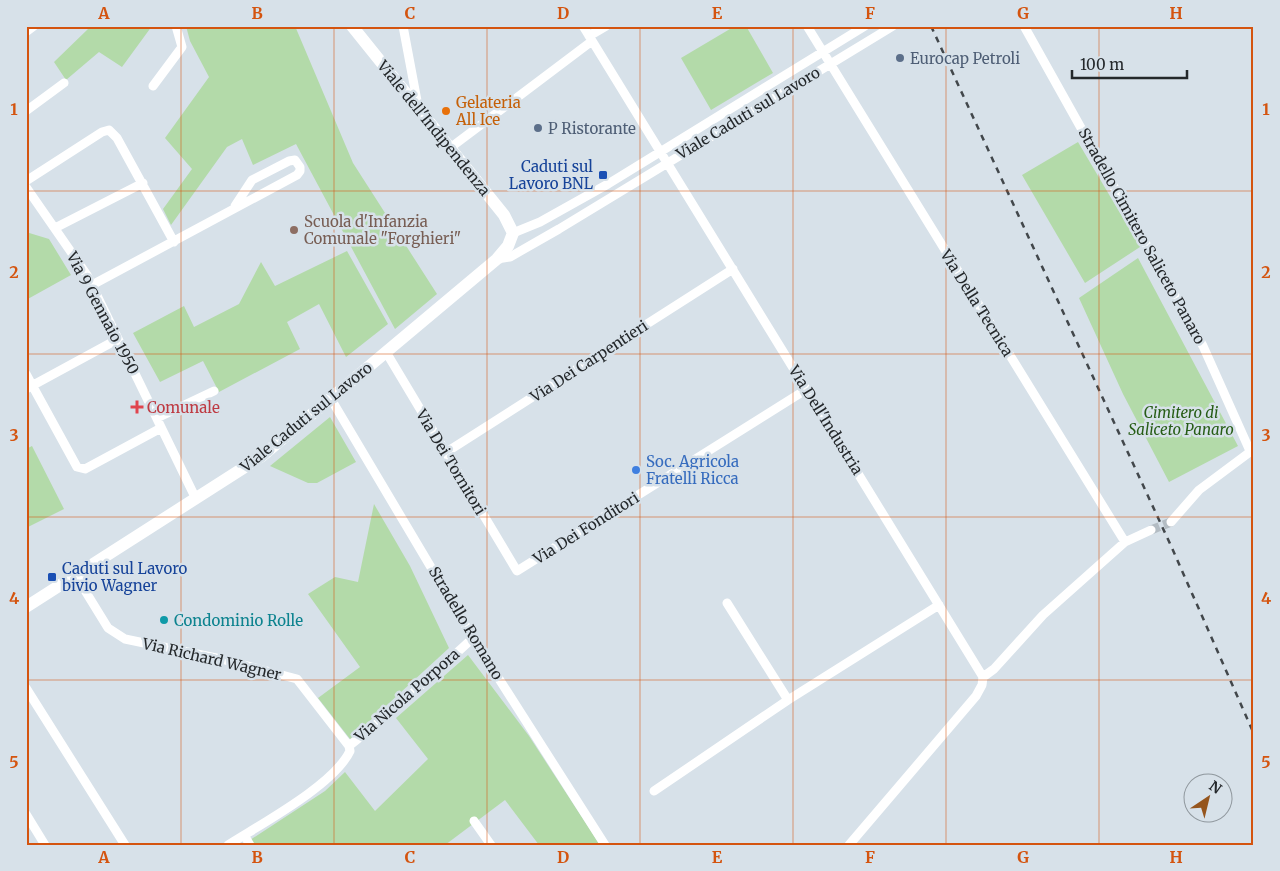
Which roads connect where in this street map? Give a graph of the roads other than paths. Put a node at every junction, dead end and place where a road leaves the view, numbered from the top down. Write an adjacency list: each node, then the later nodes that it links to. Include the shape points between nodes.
1 (34, 26): 11 (street)
2 (176, 26): 16 (street, via 182,47)
3 (352, 26): 17 (street, Viale dell'Indipendenza)
4 (403, 26): 17 (street)
5 (583, 26): 12 (street)
6 (606, 26): 12 (street)
7 (807, 26): 13 (street)
8 (865, 26): 13 (street, Viale Caduti sul Lavoro)
9 (893, 26): 14 (street, Viale Caduti sul Lavoro)
10 (1024, 26): 41 (street, Stradello Cimitero Saliceto Panaro, via 1203,346)
11 (26, 32)
12 (590, 38): 19 (street); 20 (street)
13 (822, 52): 14 (street, Viale Caduti sul Lavoro); 20 (street, Viale Caduti sul Lavoro)
14 (830, 64): 21 (street, Viale Caduti sul Lavoro); 46 (street, Via Della Tecnica)
15 (64, 84): 18 (street)
16 (153, 86)
17 (418, 108): 19 (street, Viale dell'Indipendenza)
18 (26, 111)
19 (450, 148): 27 (street, Viale dell'Indipendenza, via 504,214)
20 (660, 152): 21 (street, Viale Caduti sul Lavoro); 27 (street, Viale Caduti sul Lavoro, via 540,222)
21 (667, 162): 29 (street, Viale Caduti sul Lavoro, via 510,257); 30 (street, Via Dell'Industria)
22 (26, 181): 23 (street, via 109,130)
23 (143, 183): 26 (street); 28 (street)
24 (26, 187): 26 (street, Via 9 Gennaio 1950)
25 (236, 206): 25 (street, via 296,175 300,171 298,163 289,161 252,180); 28 (street)
26 (55, 228): 31 (street, Via 9 Gennaio 1950)
27 (513, 233): 29 (street, Viale Caduti sul Lavoro, via 508,246)
28 (174, 242): 31 (street)
29 (497, 259): 33 (street, Viale Caduti sul Lavoro)
30 (733, 269): 36 (street, Via Dell'Industria); 42 (street, Via Dei Carpentieri)
31 (92, 285): 32 (street, Via 9 Gennaio 1950)
32 (118, 339): 35 (street); 39 (street, Via 9 Gennaio 1950)
33 (386, 352): 38 (street, Viale Caduti sul Lavoro); 42 (street, Via Dei Tornitori)
34 (26, 374): 35 (street)
35 (29, 387): 40 (street, via 73,464 80,469)
36 (807, 388): 47 (street, Via Dei Fonditori); 50 (street, Via Dell'Industria)
37 (214, 391): 39 (street)
38 (331, 399): 43 (street, Viale Caduti sul Lavoro, via 262,456); 52 (street, Stradello Romano)
39 (156, 418): 40 (street, Via 9 Gennaio 1950)
40 (161, 428): 43 (street, Via 9 Gennaio 1950)
41 (1252, 450): 44 (street, via 1199,490)
42 (444, 453): 47 (street, Via Dei Tornitori)
43 (196, 499): 48 (street, Viale Caduti sul Lavoro)
44 (1171, 522)
45 (1151, 530): 46 (street)
46 (1125, 542): 53 (street, via 1044,615)
47 (517, 571)
48 (76, 576): 51 (street, Viale Caduti sul Lavoro); 56 (street, Via Richard Wagner, via 108,628 125,639 297,679)
49 (727, 603): 55 (street)
50 (939, 605): 53 (street, Via Dell'Industria); 55 (street)
51 (26, 607)
52 (473, 638): 56 (street, Via Nicola Porpora); 66 (street, Stradello Romano)
53 (984, 677): 67 (street, via 976,696)
54 (26, 688): 62 (street)
55 (788, 700): 57 (street)
56 (349, 746): 60 (street, Via Nicola Porpora, via 343,762 305,796)
57 (654, 791)
58 (26, 814): 61 (street)
59 (474, 821): 65 (street)
60 (244, 835): 63 (street, Via Nicola Porpora); 64 (street)
61 (45, 845)
62 (125, 845)
63 (228, 845)
64 (250, 845)
65 (490, 845)
66 (605, 845)
67 (849, 845)

